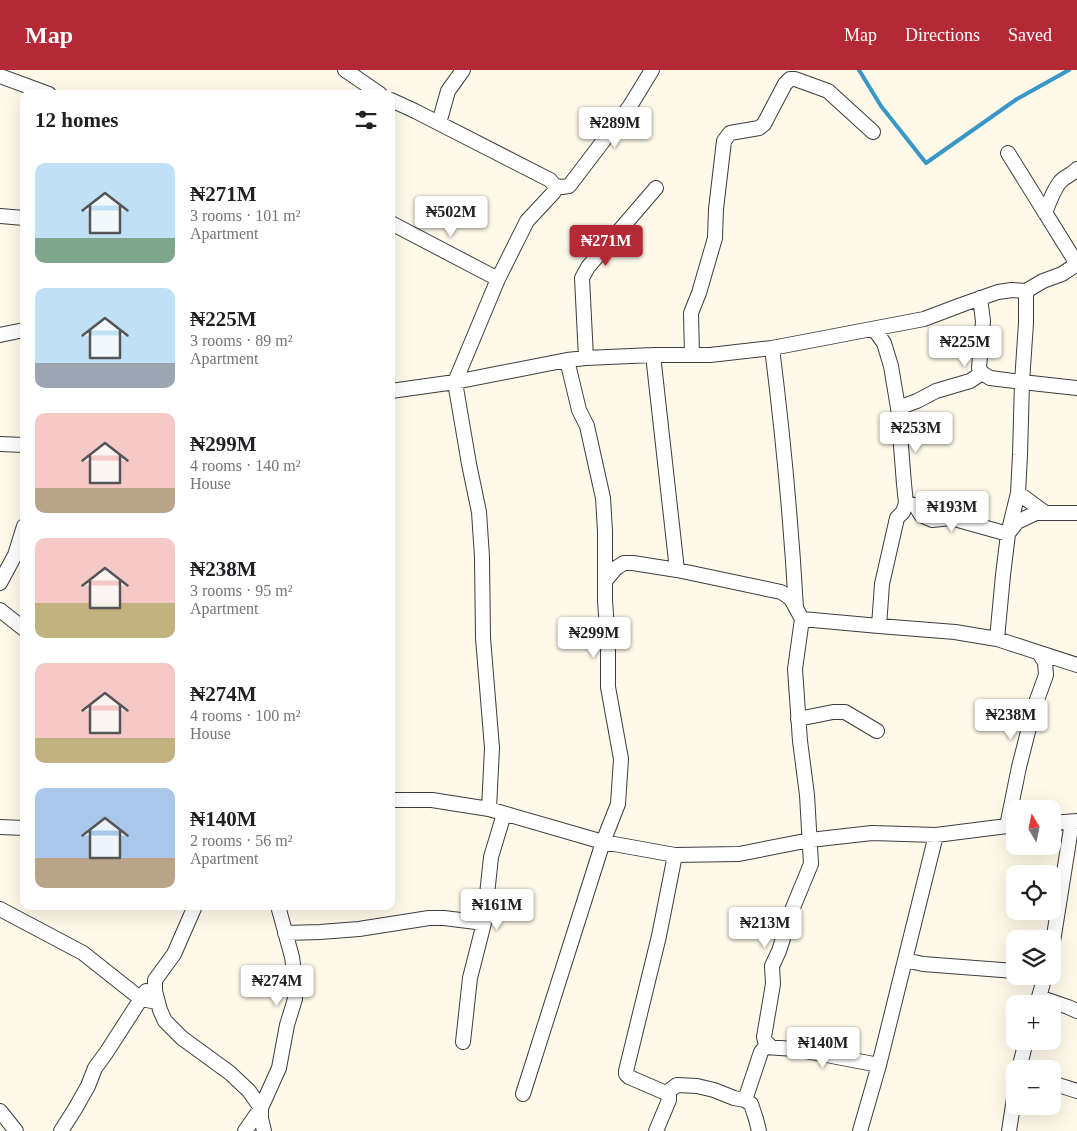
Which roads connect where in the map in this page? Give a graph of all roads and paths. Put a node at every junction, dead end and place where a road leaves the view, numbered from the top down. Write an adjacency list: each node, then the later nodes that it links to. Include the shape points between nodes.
1 (346, 70): 6 (street)
2 (463, 70): 8 (street, via 448,91)
3 (652, 70): 12 (street, via 630,106 569,186)
4 (0, 76): 5 (street)
5 (37, 90)
6 (374, 90)
7 (395, 102): 8 (street)
8 (439, 123): 12 (street, via 550,180)
9 (873, 132): 27 (street, via 828,91 795,79 785,84 764,124 759,128 730,133 724,141 715,238 691,313)
10 (1008, 153): 14 (street)
11 (1077, 169): 14 (street, via 1060,181)
12 (555, 186): 19 (street, via 554,192 527,221)
13 (656, 188): 28 (street, via 582,278)
14 (1045, 213): 18 (street)
15 (0, 216): 16 (street)
16 (20, 218)
17 (395, 225): 19 (street)
18 (1077, 264): 20 (street)
19 (498, 279): 31 (street)
20 (1026, 290): 21 (street, via 998,292); 32 (street)
21 (980, 298): 22 (street, via 924,319); 30 (street, via 984,321 979,368)
22 (874, 329): 25 (street); 35 (street, via 884,343 891,366)
23 (20, 331): 24 (street)
24 (0, 335)
25 (772, 348): 27 (street); 48 (street)
26 (653, 355): 27 (street); 28 (street); 44 (street)
27 (692, 355)
28 (586, 358): 29 (street)
29 (567, 360): 31 (street); 45 (street, via 579,410 587,426 603,498)
30 (982, 373): 32 (street, via 990,378); 35 (street, via 970,381)
31 (455, 382): 34 (street); 58 (street, via 479,512 483,638 492,748)
32 (1022, 382): 33 (street); 38 (street)
33 (1077, 388)
34 (395, 390)
35 (898, 408): 39 (street)
36 (0, 444): 37 (street)
37 (20, 445)
38 (1018, 493): 40 (street); 42 (street)
39 (906, 503): 42 (street, via 915,505 922,515 932,520 951,518); 50 (street, via 896,518 882,584)
40 (1044, 512): 41 (street); 42 (street, via 1017,522)
41 (1077, 513)
42 (1008, 534): 51 (street)
43 (19, 557): 46 (street)
44 (677, 570): 45 (street, via 624,563); 48 (street, via 781,592 791,599)
45 (605, 581): 67 (street, via 608,687 621,759 618,804)
46 (0, 583)
47 (0, 610): 49 (street)
48 (799, 614): 50 (street); 54 (street, via 795,669)
49 (20, 626)
50 (879, 626): 51 (street)
51 (997, 639): 52 (street)
52 (1039, 653): 53 (street); 57 (street, via 1045,662 1046,675 1019,768)
53 (1077, 665)
54 (798, 719): 55 (street, via 845,712); 66 (street)
55 (877, 731)
56 (395, 800): 58 (street, via 432,800)
57 (1015, 800)
58 (489, 810): 59 (street)
59 (504, 814): 67 (street); 72 (street, via 491,857)
60 (1075, 822): 61 (street); 73 (street)
61 (1061, 823)
62 (0, 827): 64 (street)
63 (1006, 827): 65 (street)
64 (20, 828)
65 (936, 835): 66 (street, via 872,833); 75 (street)
66 (810, 840): 68 (street, via 739,854); 83 (street, via 811,864 772,966 773,984 764,1037)
67 (603, 842): 68 (street); 88 (street)
68 (675, 855): 87 (street, via 626,1071 629,1077)
69 (0, 909): 78 (street, via 83,953)
70 (193, 910): 77 (street, via 174,954)
71 (279, 910): 74 (street)
72 (484, 923): 74 (street, via 429,918 359,929); 82 (street, via 470,978)
73 (1055, 930)
74 (285, 933): 90 (street, via 292,957 295,999 279,1068)
75 (905, 960): 76 (street); 84 (street)
76 (1006, 970)
77 (156, 980): 78 (street); 79 (street)
78 (141, 999): 79 (street); 94 (street, via 95,1068 88,1086)
79 (157, 1002): 90 (street, via 165,1021 182,1038 230,1073)
80 (1061, 1006): 81 (street)
81 (1077, 1011)
82 (463, 1042)
83 (770, 1047): 84 (street); 89 (street, via 761,1052)
84 (879, 1065): 99 (street)
85 (1061, 1086): 86 (street)
86 (1077, 1092)
87 (666, 1093): 89 (street, via 677,1085 696,1086); 97 (street, via 669,1100)
88 (523, 1094)
89 (745, 1100): 98 (street, via 751,1104)
90 (261, 1108): 95 (street); 96 (street)
91 (0, 1111): 93 (street)
92 (1011, 1115): 100 (street)
93 (16, 1131)
94 (60, 1131)
95 (245, 1131)
96 (264, 1131)
97 (656, 1131)
98 (759, 1131)
99 (860, 1131)
100 (1009, 1131)

